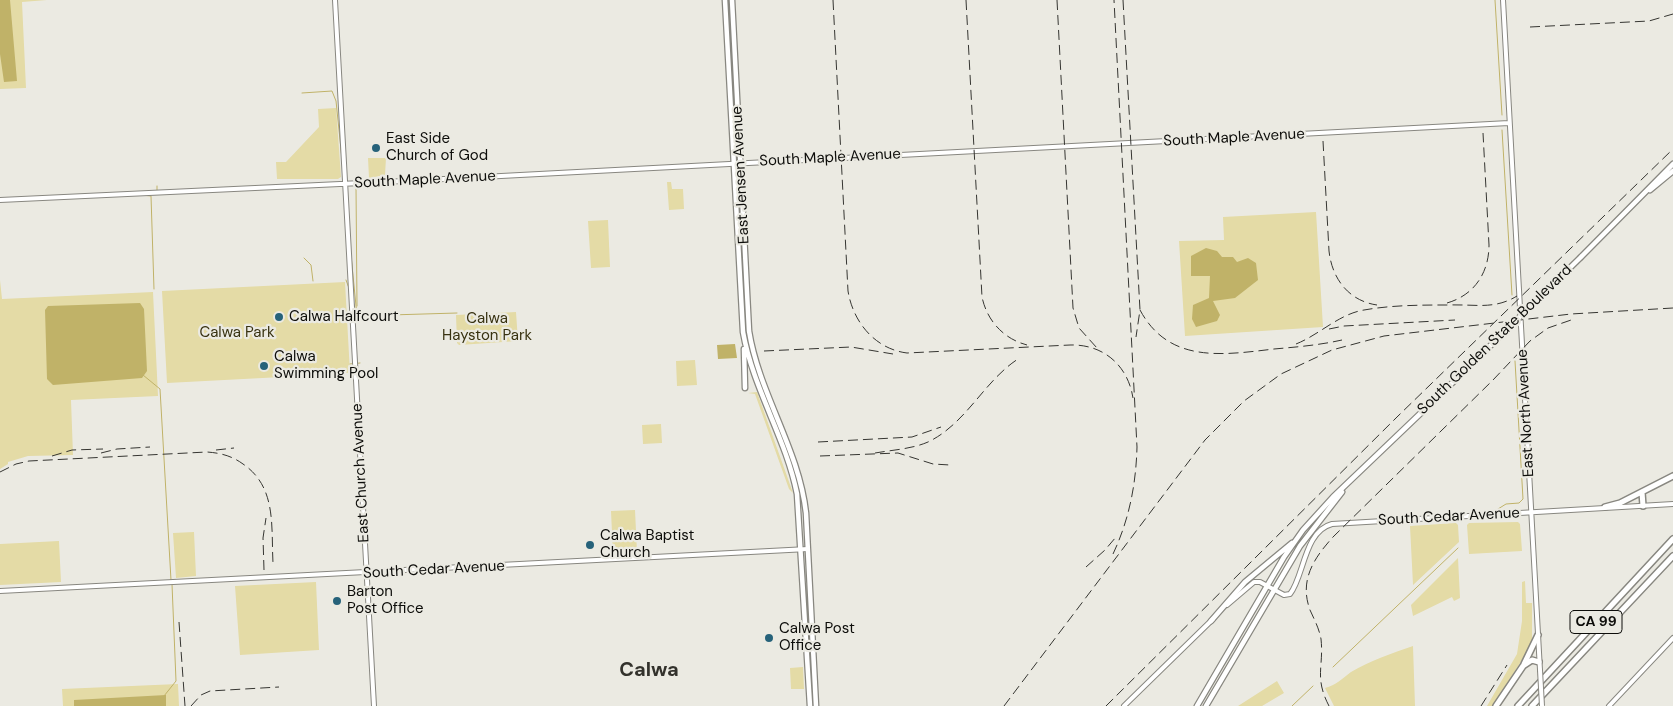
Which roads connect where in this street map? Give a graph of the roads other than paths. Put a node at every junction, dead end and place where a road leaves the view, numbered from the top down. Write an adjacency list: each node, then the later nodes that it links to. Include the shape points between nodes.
1 (335, 0): 10 (street, East Church Avenue)
2 (725, 0): 6 (main road, East Jensen Avenue)
3 (732, 0): 7 (main road, East Jensen Avenue)
4 (1503, 0): 5 (street, East North Avenue)
5 (1509, 123): 7 (street, South Maple Avenue); 21 (street, East North Avenue)
6 (733, 163): 7 (street, South Maple Avenue); 10 (street, South Maple Avenue); 13 (main road, East Jensen Avenue)
7 (740, 163): 24 (main road, East Jensen Avenue, via 748,322 753,350 801,481)
8 (1673, 164): 11 (main road, South Golden State Boulevard)
9 (1673, 171): 11 (main road, South Golden State Boulevard)
10 (346, 184): 12 (street, South Maple Avenue); 27 (street, East Church Avenue)
11 (1641, 197): 16 (main road, South Golden State Boulevard, bridge)
12 (0, 200)
13 (744, 340): 14 (main road); 25 (main road, via 794,482)
14 (745, 388)
15 (1673, 476): 17 (highway)
16 (1350, 484): 22 (main road, South Golden State Boulevard, via 1318,513); 28 (main road, South Golden State Boulevard, via 1307,536)
17 (1642, 492): 19 (highway); 20 (highway)
18 (1673, 504): 19 (street, South Cedar Avenue)
19 (1643, 506): 20 (street, South Cedar Avenue)
20 (1604, 507): 21 (street, South Cedar Avenue)
21 (1531, 512): 28 (street, South Cedar Avenue, via 1328,525 1306,552 1291,593 1284,595); 31 (street, East North Avenue)
22 (1296, 539): 28 (main road, South Golden State Boulevard); 30 (main road, via 1249,578)
23 (1673, 539): 42 (highway, CA 99)
24 (808, 549): 25 (street, South Cedar Avenue); 37 (main road, East Jensen Avenue)
25 (801, 550): 27 (street, South Cedar Avenue); 36 (main road)
26 (1673, 556): 43 (highway, CA 99)
27 (366, 573): 29 (street, South Cedar Avenue); 35 (street, East Church Avenue)
28 (1271, 588): 30 (street, via 1258,582 1251,583); 39 (main road, South Golden State Boulevard); 40 (main road, South Golden State Boulevard)
29 (0, 592)
30 (1211, 621): 38 (street)
31 (1538, 635): 33 (street, East North Avenue); 34 (highway)
32 (1673, 638): 45 (street)
33 (1539, 662): 34 (highway, via 1532,660); 44 (street, East North Avenue, bridge)
34 (1523, 666): 41 (highway)
35 (374, 706)
36 (810, 706)
37 (816, 706)
38 (1124, 706)
39 (1197, 706)
40 (1206, 706)
41 (1496, 706)
42 (1518, 706)
43 (1532, 706)
44 (1542, 706)
45 (1609, 706)

